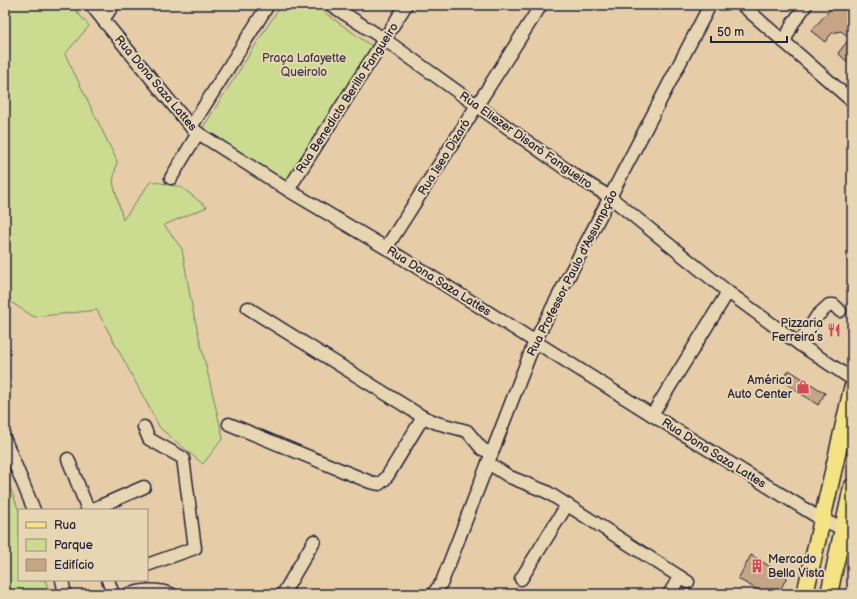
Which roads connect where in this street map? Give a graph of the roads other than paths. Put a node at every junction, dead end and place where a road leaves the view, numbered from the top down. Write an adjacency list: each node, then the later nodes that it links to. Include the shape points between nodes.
1 (90, 5): 10 (street, Rua Dona Saza Lattes)
2 (113, 5): 10 (street)
3 (268, 5): 15 (street)
4 (331, 5): 11 (street, Rua Eliezer Disaró Fangueiro)
5 (406, 5): 11 (street, Rua Benedicto Berillo Fangueiro)
6 (540, 5): 14 (street, Rua Iseo Dizaró)
7 (710, 5): 18 (street, Rua Professor Paulo d'Assumpção)
8 (742, 5): 12 (street)
9 (806, 5): 12 (street)
10 (103, 20): 15 (street, Rua Dona Saza Lattes)
11 (384, 40): 14 (street, Rua Eliezer Disaró Fangueiro); 17 (street, Rua Benedicto Berillo Fangueiro)
12 (784, 42): 13 (street)
13 (852, 101)
14 (477, 105): 18 (street, Rua Eliezer Disaró Fangueiro); 19 (street, Rua Iseo Dizaró)
15 (195, 130): 16 (street); 17 (street, Rua Dona Saza Lattes)
16 (171, 178)
17 (288, 190): 19 (street, Rua Dona Saza Lattes)
18 (610, 198): 20 (street, Rua Eliezer Disaró Fangueiro); 23 (street, Rua Professor Paulo d'Assumpção)
19 (386, 248): 23 (street, Rua Dona Saza Lattes)
20 (728, 292): 24 (street, Rua Eliezer Disaró Fangueiro); 27 (street)
21 (248, 308): 28 (street)
22 (840, 311): 24 (street, via 834,305 829,305 817,316)
23 (535, 341): 27 (street, Rua Dona Saza Lattes); 32 (street, Rua Professor Paulo d'Assumpção)
24 (798, 344): 25 (street, Rua Eliezer Disaró Fangueiro)
25 (852, 379)
26 (852, 389): 40 (main road)
27 (652, 415): 40 (street, Rua Dona Saza Lattes)
28 (423, 417): 29 (street, via 388,475 379,484); 32 (street, via 467,431)
29 (229, 424)
30 (144, 427): 43 (street, via 149,439 183,458 195,548)
31 (5, 440): 37 (street)
32 (490, 458): 36 (street, via 510,477 542,489); 52 (street, Rua Professor Paulo d'Assumpção, via 442,582)
33 (68, 459): 38 (street)
34 (144, 487): 39 (street)
35 (852, 487): 41 (main road)
36 (567, 505): 44 (street); 53 (street, via 684,580)
37 (34, 509)
38 (88, 509)
39 (94, 509)
40 (822, 519): 41 (street, Rua Dona Saza Lattes); 54 (main road)
41 (848, 535): 55 (main road)
42 (314, 541): 51 (street)
43 (148, 565)
44 (521, 579)
45 (62, 581): 47 (street)
46 (108, 581): 48 (street)
47 (66, 594)
48 (113, 594)
49 (129, 594): 50 (street, via 141,591)
50 (171, 594)
51 (283, 594)
52 (433, 594)
53 (669, 594)
54 (805, 594)
55 (829, 594)

